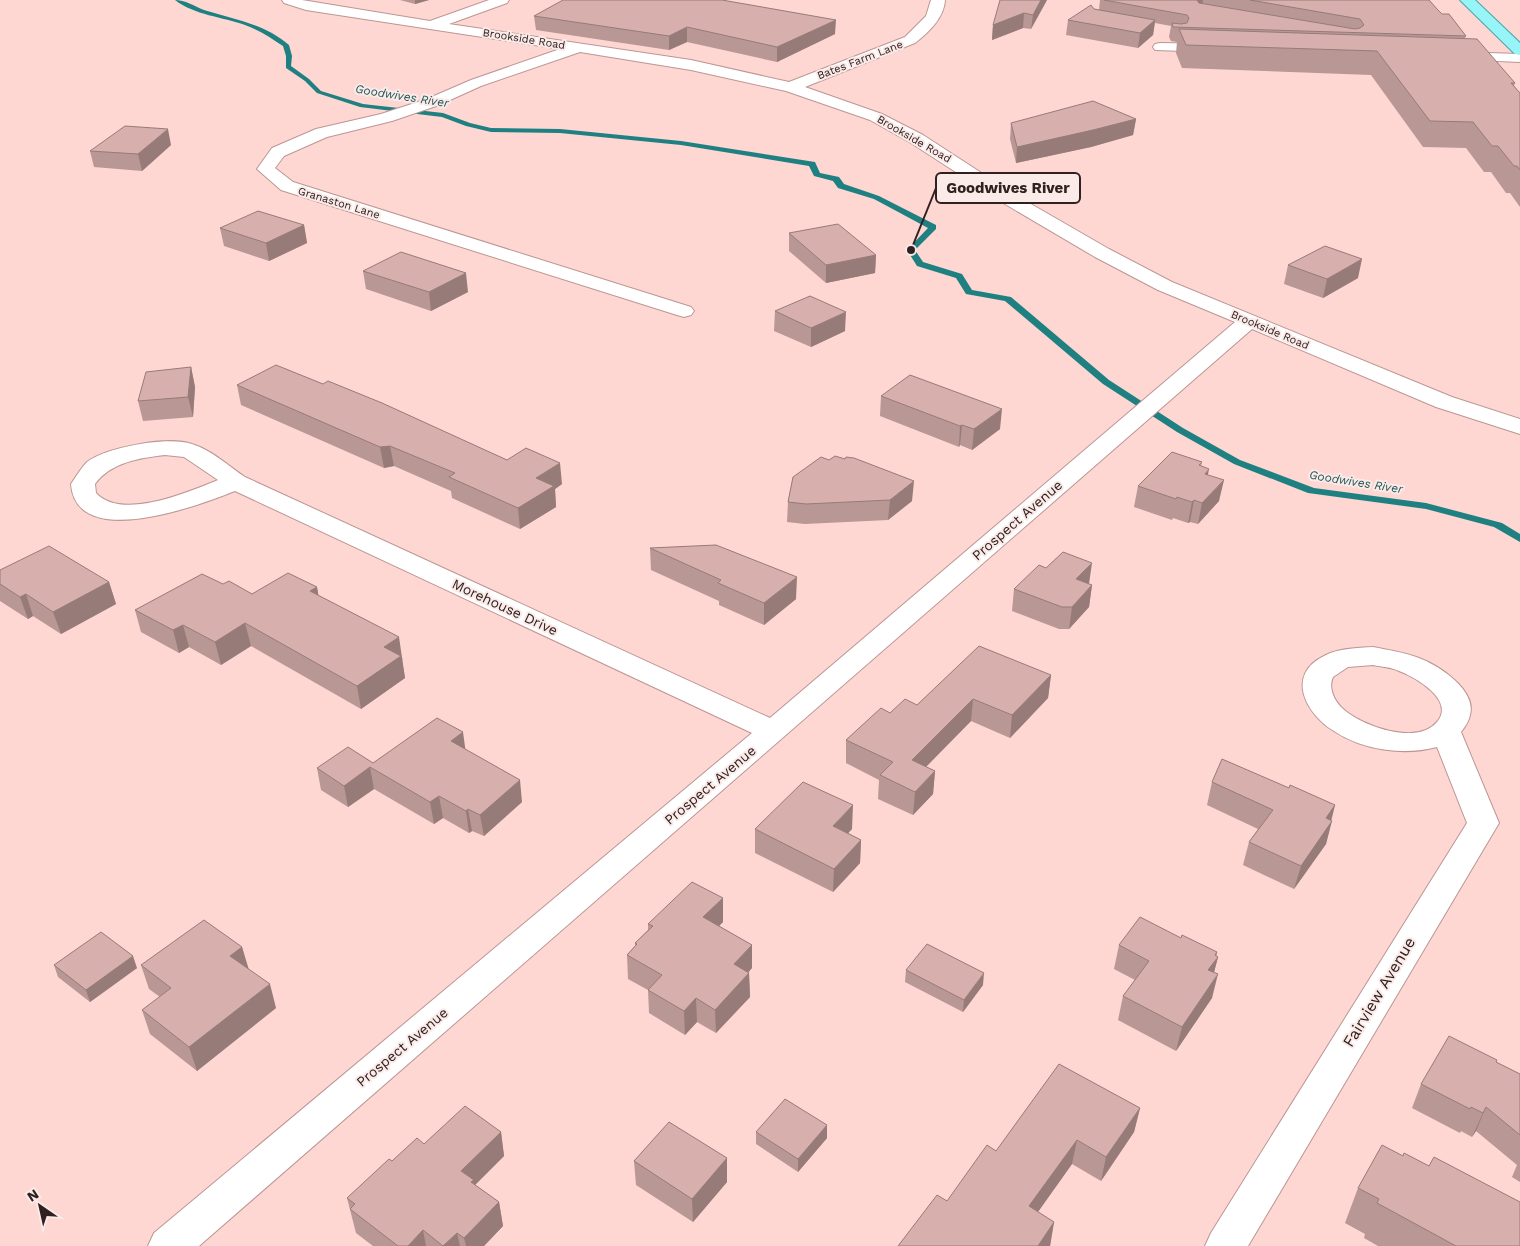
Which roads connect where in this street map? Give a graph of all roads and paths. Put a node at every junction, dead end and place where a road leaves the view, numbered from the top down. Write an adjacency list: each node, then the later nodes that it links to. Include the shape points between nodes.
1 (289, 0): 5 (street, Brookside Road, via 306,6)
2 (502, 0): 5 (street)
3 (938, 0): 15 (street, Bates Farm Lane, via 938,7 922,31 910,40)
4 (1467, 0): 9 (main road)
5 (434, 25): 10 (street, Brookside Road)
6 (1178, 33): 8 (street)
7 (1492, 42): 9 (street)
8 (1160, 46): 11 (street); 12 (street)
9 (1515, 47)
10 (579, 48): 15 (street, Brookside Road, via 691,65); 16 (street, Granaston Lane, via 476,83 434,102 322,134 278,152 266,170 286,186)
11 (1230, 49)
12 (1145, 56)
13 (1445, 56): 14 (street)
14 (1520, 58)
15 (790, 87): 17 (street, Brookside Road, via 876,117 1102,253 1165,286)
16 (684, 311)
17 (1249, 322): 18 (street, Brookside Road, via 1444,402); 20 (street, Prospect Avenue, via 1161,394)
18 (1520, 427)
19 (236, 482): 19 (street, Morehouse Drive, via 189,500 144,511 117,512 97,508 84,496 83,484 95,468 118,458 151,450 182,448 201,456); 20 (street, Morehouse Drive)
20 (773, 731): 23 (street, Prospect Avenue)
21 (1446, 732): 22 (street, Fairview Avenue, via 1482,823)
22 (1236, 1242)
23 (169, 1246)

